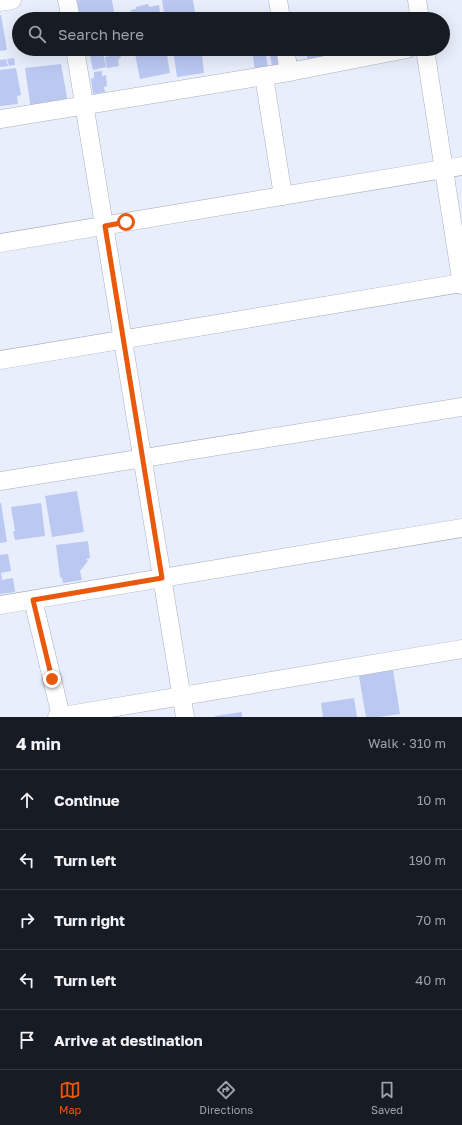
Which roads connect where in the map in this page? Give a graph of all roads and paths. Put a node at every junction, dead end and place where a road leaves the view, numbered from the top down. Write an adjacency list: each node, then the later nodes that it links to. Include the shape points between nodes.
1 (12, 0): 5 (street)
2 (67, 0): 6 (street)
3 (278, 0): 7 (street)
4 (417, 0): 8 (street)
5 (0, 2)
6 (69, 12)
7 (280, 12)
8 (419, 12)
9 (76, 56): 15 (street)
10 (287, 56): 13 (street)
11 (371, 56): 13 (street)
12 (426, 56): 18 (street)
13 (289, 72): 14 (street)
14 (264, 76): 15 (street); 19 (street)
15 (85, 105): 16 (street); 20 (street)
16 (0, 119)
17 (462, 166): 18 (street)
18 (444, 168): 19 (street); 22 (street)
19 (283, 196): 20 (street)
20 (105, 226): 21 (street); 23 (street)
21 (0, 243)
22 (462, 284): 23 (street)
23 (123, 339): 24 (street); 26 (street)
24 (0, 360)
25 (462, 407): 26 (street)
26 (143, 458): 27 (street); 29 (street)
27 (0, 481)
28 (462, 528): 29 (street)
29 (162, 578): 30 (street); 33 (street)
30 (33, 600): 31 (street); 34 (street)
31 (0, 605)
32 (462, 649): 33 (street)
33 (182, 696): 34 (street); 35 (street)
34 (59, 717)
35 (185, 717)

